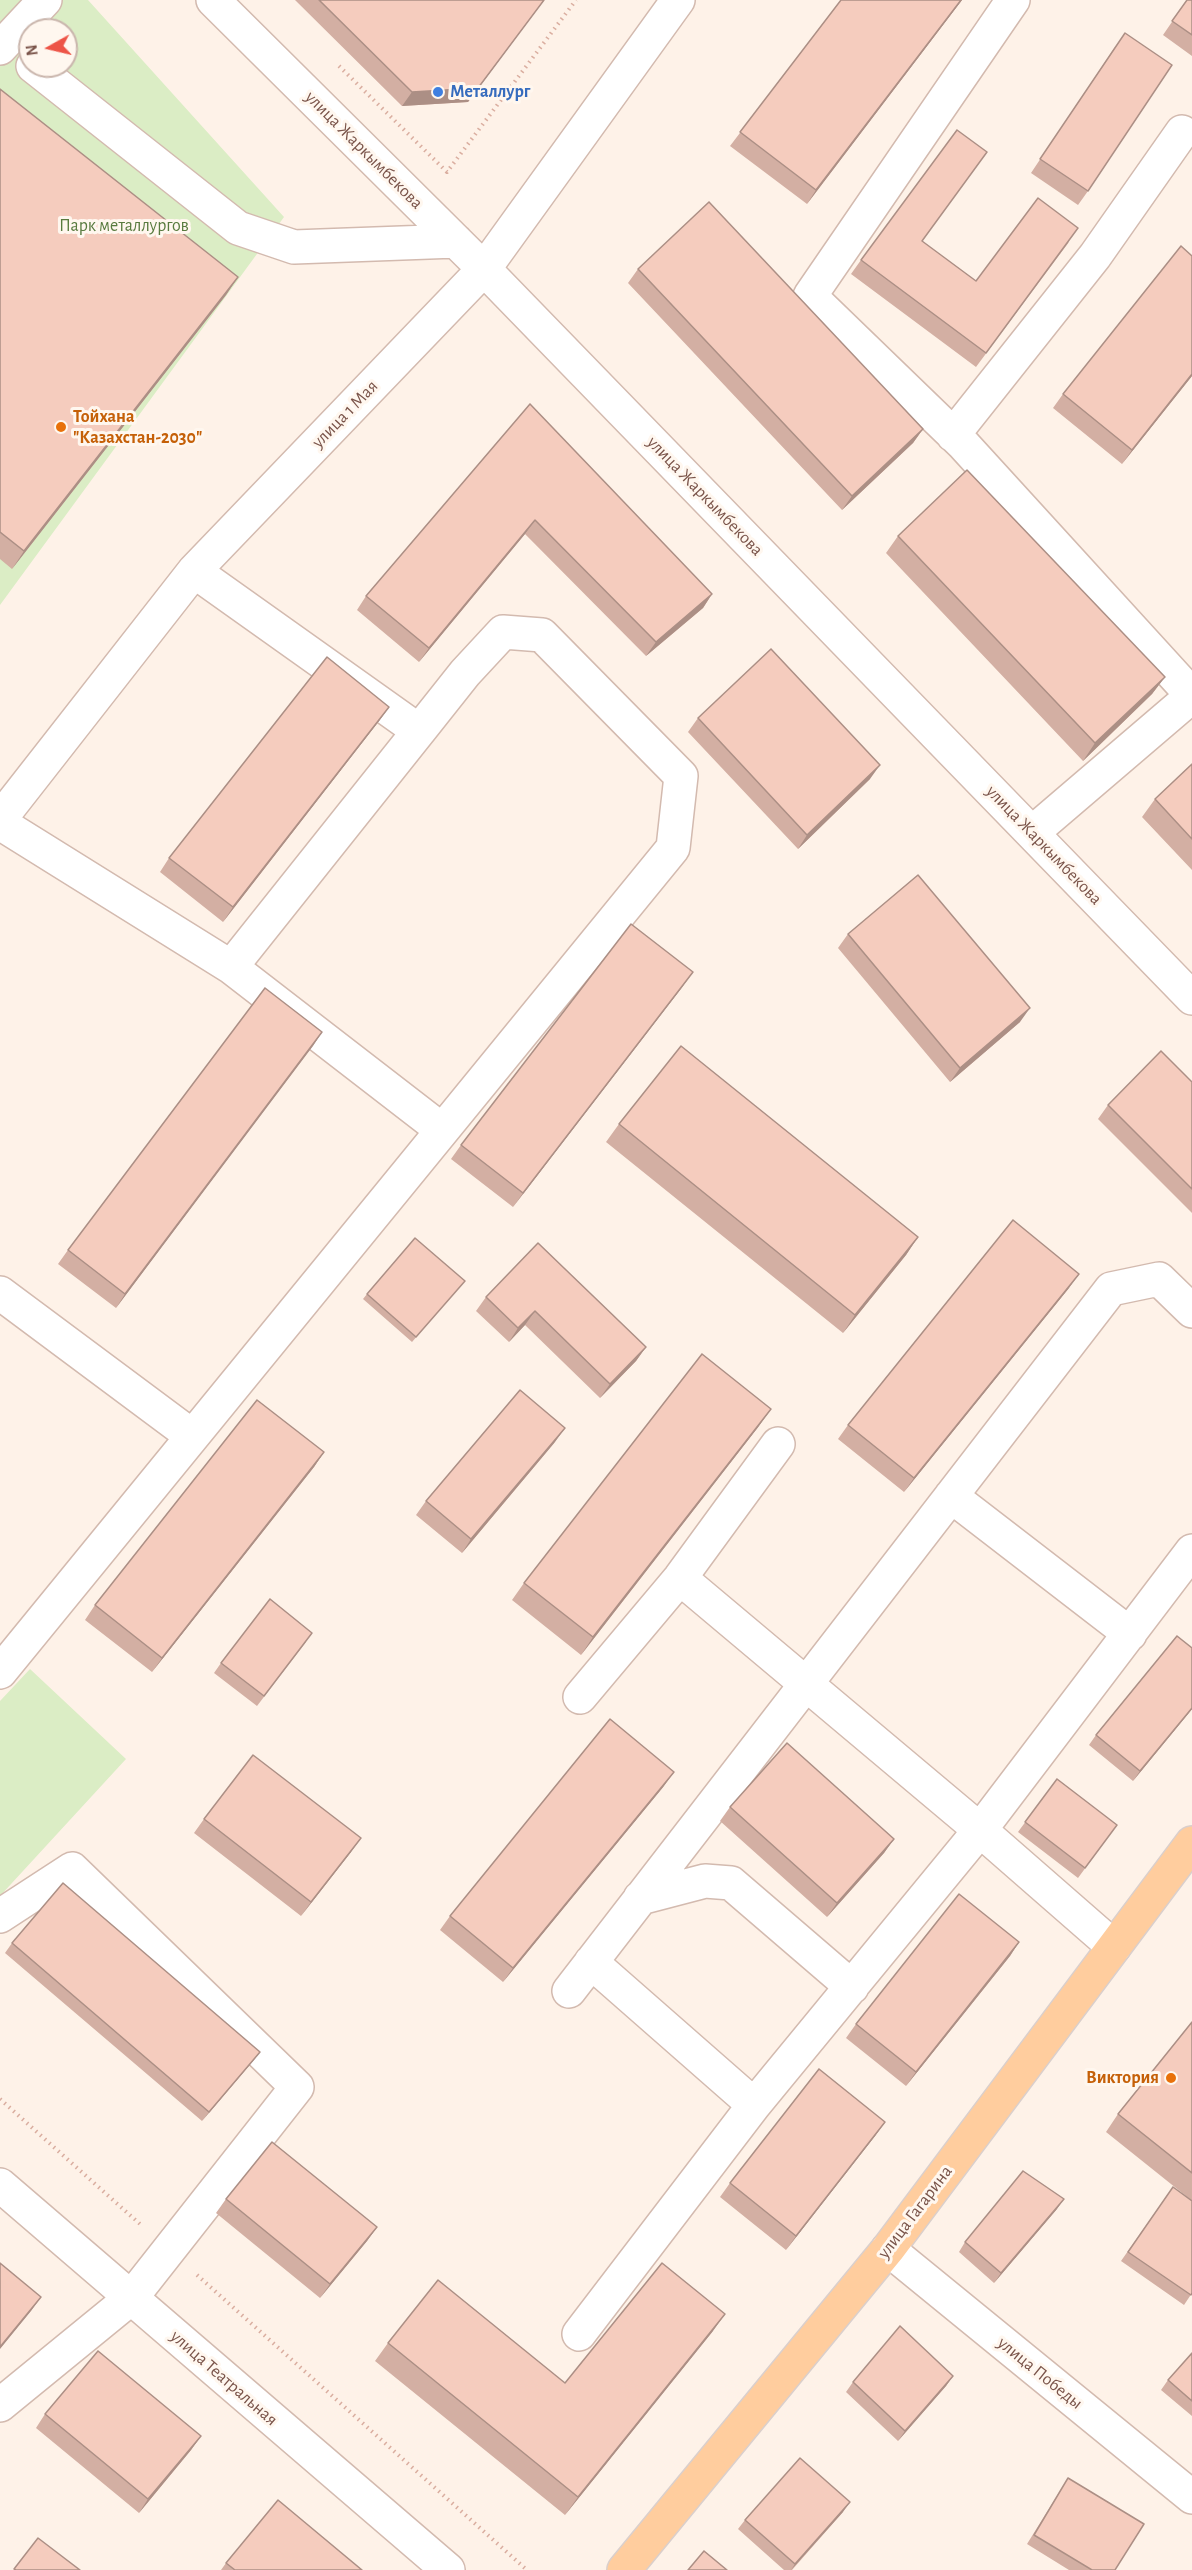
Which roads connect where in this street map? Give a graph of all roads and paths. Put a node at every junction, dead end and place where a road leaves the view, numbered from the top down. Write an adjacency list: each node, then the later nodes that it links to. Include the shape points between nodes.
1 (45, 0): 6 (street)
2 (213, 0): 11 (street, улица Жаркымбекова)
3 (576, 0): 8 (path, via 447,172)
4 (678, 0): 12 (street, улица 1 Мая)
5 (1013, 0): 13 (street, via 810,296)
6 (2, 46): 7 (street)
7 (18, 56)
8 (338, 65)
9 (48, 78): 11 (street, via 238,228 294,247)
10 (1182, 132): 13 (street, via 1095,256)
11 (456, 241): 12 (street, улица Жаркымбекова)
12 (484, 269): 14 (street, улица 1 Мая); 18 (street, улица Жаркымбекова)
13 (953, 435): 15 (street)
14 (194, 571): 16 (street); 17 (street, улица 1 Мая)
15 (1192, 696): 18 (street)
16 (418, 731): 19 (street); 21 (street, via 503,632 542,636 681,776 673,848)
17 (0, 821): 19 (street)
18 (1033, 832): 20 (street, улица Жаркымбекова)
19 (231, 967): 21 (street)
20 (1192, 998)
21 (442, 1130): 24 (street)
22 (0, 1293): 24 (street)
23 (1192, 1311): 26 (street, via 1159,1279 1111,1289)
24 (192, 1436): 30 (street)
25 (778, 1444): 28 (street)
26 (951, 1496): 29 (street); 31 (street)
27 (1192, 1551): 29 (street)
28 (680, 1578): 31 (street); 32 (street)
29 (1130, 1634): 33 (street)
30 (0, 1672)
31 (806, 1684): 33 (street); 35 (street)
32 (580, 1697)
33 (980, 1830): 37 (street); 39 (street)
34 (1192, 1843): 37 (main road, улица Гагарина)
35 (640, 1898): 38 (street); 39 (street, via 705,1881 731,1883)
36 (0, 1915): 45 (street, via 72,1869 297,2087)
37 (1114, 1947): 44 (main road, улица Гагарина)
38 (591, 1962): 40 (street); 42 (street)
39 (852, 1987): 42 (street)
40 (569, 1991)
41 (0, 2099): 45 (path)
42 (754, 2105): 47 (street)
43 (0, 2185): 46 (street, улица Театральная)
44 (888, 2249): 49 (street, улица Победы); 52 (main road, улица Гагарина)
45 (169, 2250): 46 (street); 51 (path)
46 (131, 2298): 48 (street); 50 (street, улица Театральная)
47 (579, 2334)
48 (0, 2405)
49 (1192, 2497)
50 (448, 2570)
51 (527, 2570)
52 (624, 2570)

